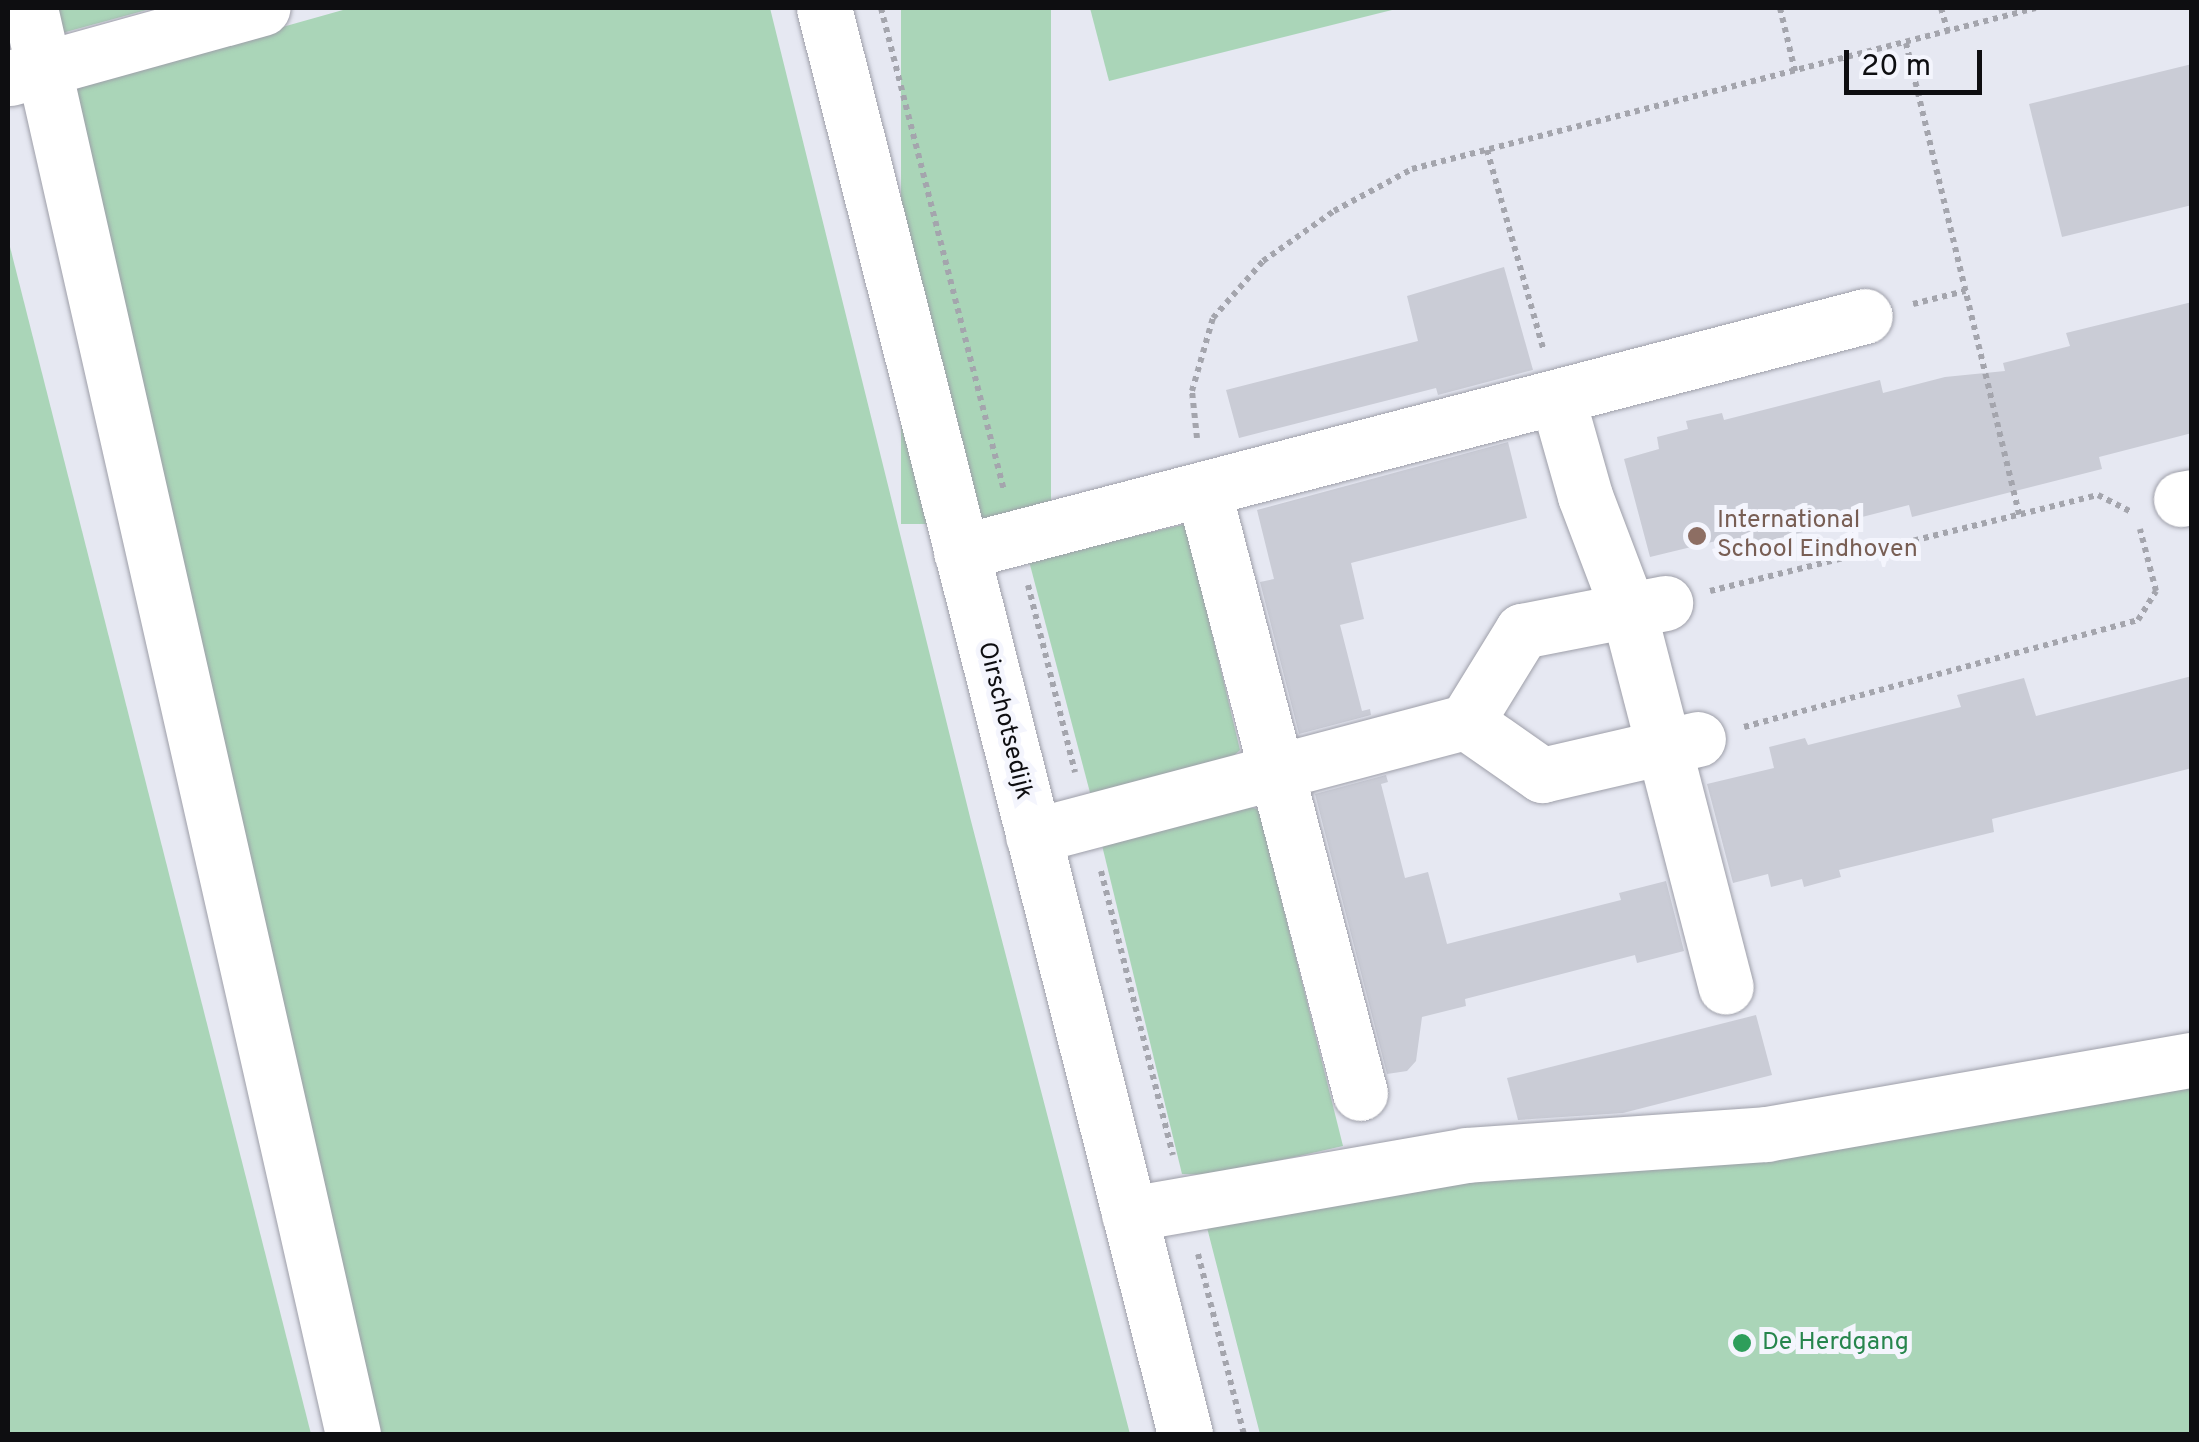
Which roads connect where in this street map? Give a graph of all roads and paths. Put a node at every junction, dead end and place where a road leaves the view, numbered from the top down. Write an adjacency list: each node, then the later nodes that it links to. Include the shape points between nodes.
1 (30, 8): 11 (street)
2 (262, 8): 11 (street)
3 (824, 8): 18 (street, Oirschotsedijk)
4 (881, 8): 17 (path)
5 (1780, 8): 10 (path)
6 (1941, 8): 8 (path)
7 (2036, 8): 8 (path)
8 (1948, 32): 9 (path)
9 (1906, 43): 10 (path); 16 (path)
10 (1794, 71): 12 (path)
11 (26, 74): 30 (street)
12 (1487, 150): 14 (path); 15 (path, via 1412,169 1334,211 1262,261 1212,318 1192,390)
13 (1865, 316): 14 (street)
14 (1556, 398): 15 (street); 19 (street, via 1585,496)
15 (1203, 489): 17 (street); 22 (street)
16 (2019, 514): 19 (path); 21 (path, via 2098,495 2136,513 2156,591 2138,620)
17 (1016, 538): 18 (street); 23 (path)
18 (962, 552): 24 (street, Oirschotsedijk)
19 (1646, 606): 20 (street, via 1522,631); 21 (street)
20 (1466, 722): 21 (street, via 1542,775); 22 (street)
21 (1682, 742): 25 (street)
22 (1277, 772): 23 (street); 27 (street)
23 (1088, 821): 24 (street); 28 (path)
24 (1033, 836): 29 (street, Oirschotsedijk)
25 (1726, 987)
26 (2192, 1060): 28 (street, via 1766,1134 1466,1155)
27 (1360, 1093)
28 (1185, 1202): 29 (street); 32 (path)
29 (1129, 1214): 31 (street, Oirschotsedijk)
30 (353, 1434)
31 (1185, 1434)
32 (1244, 1434)

